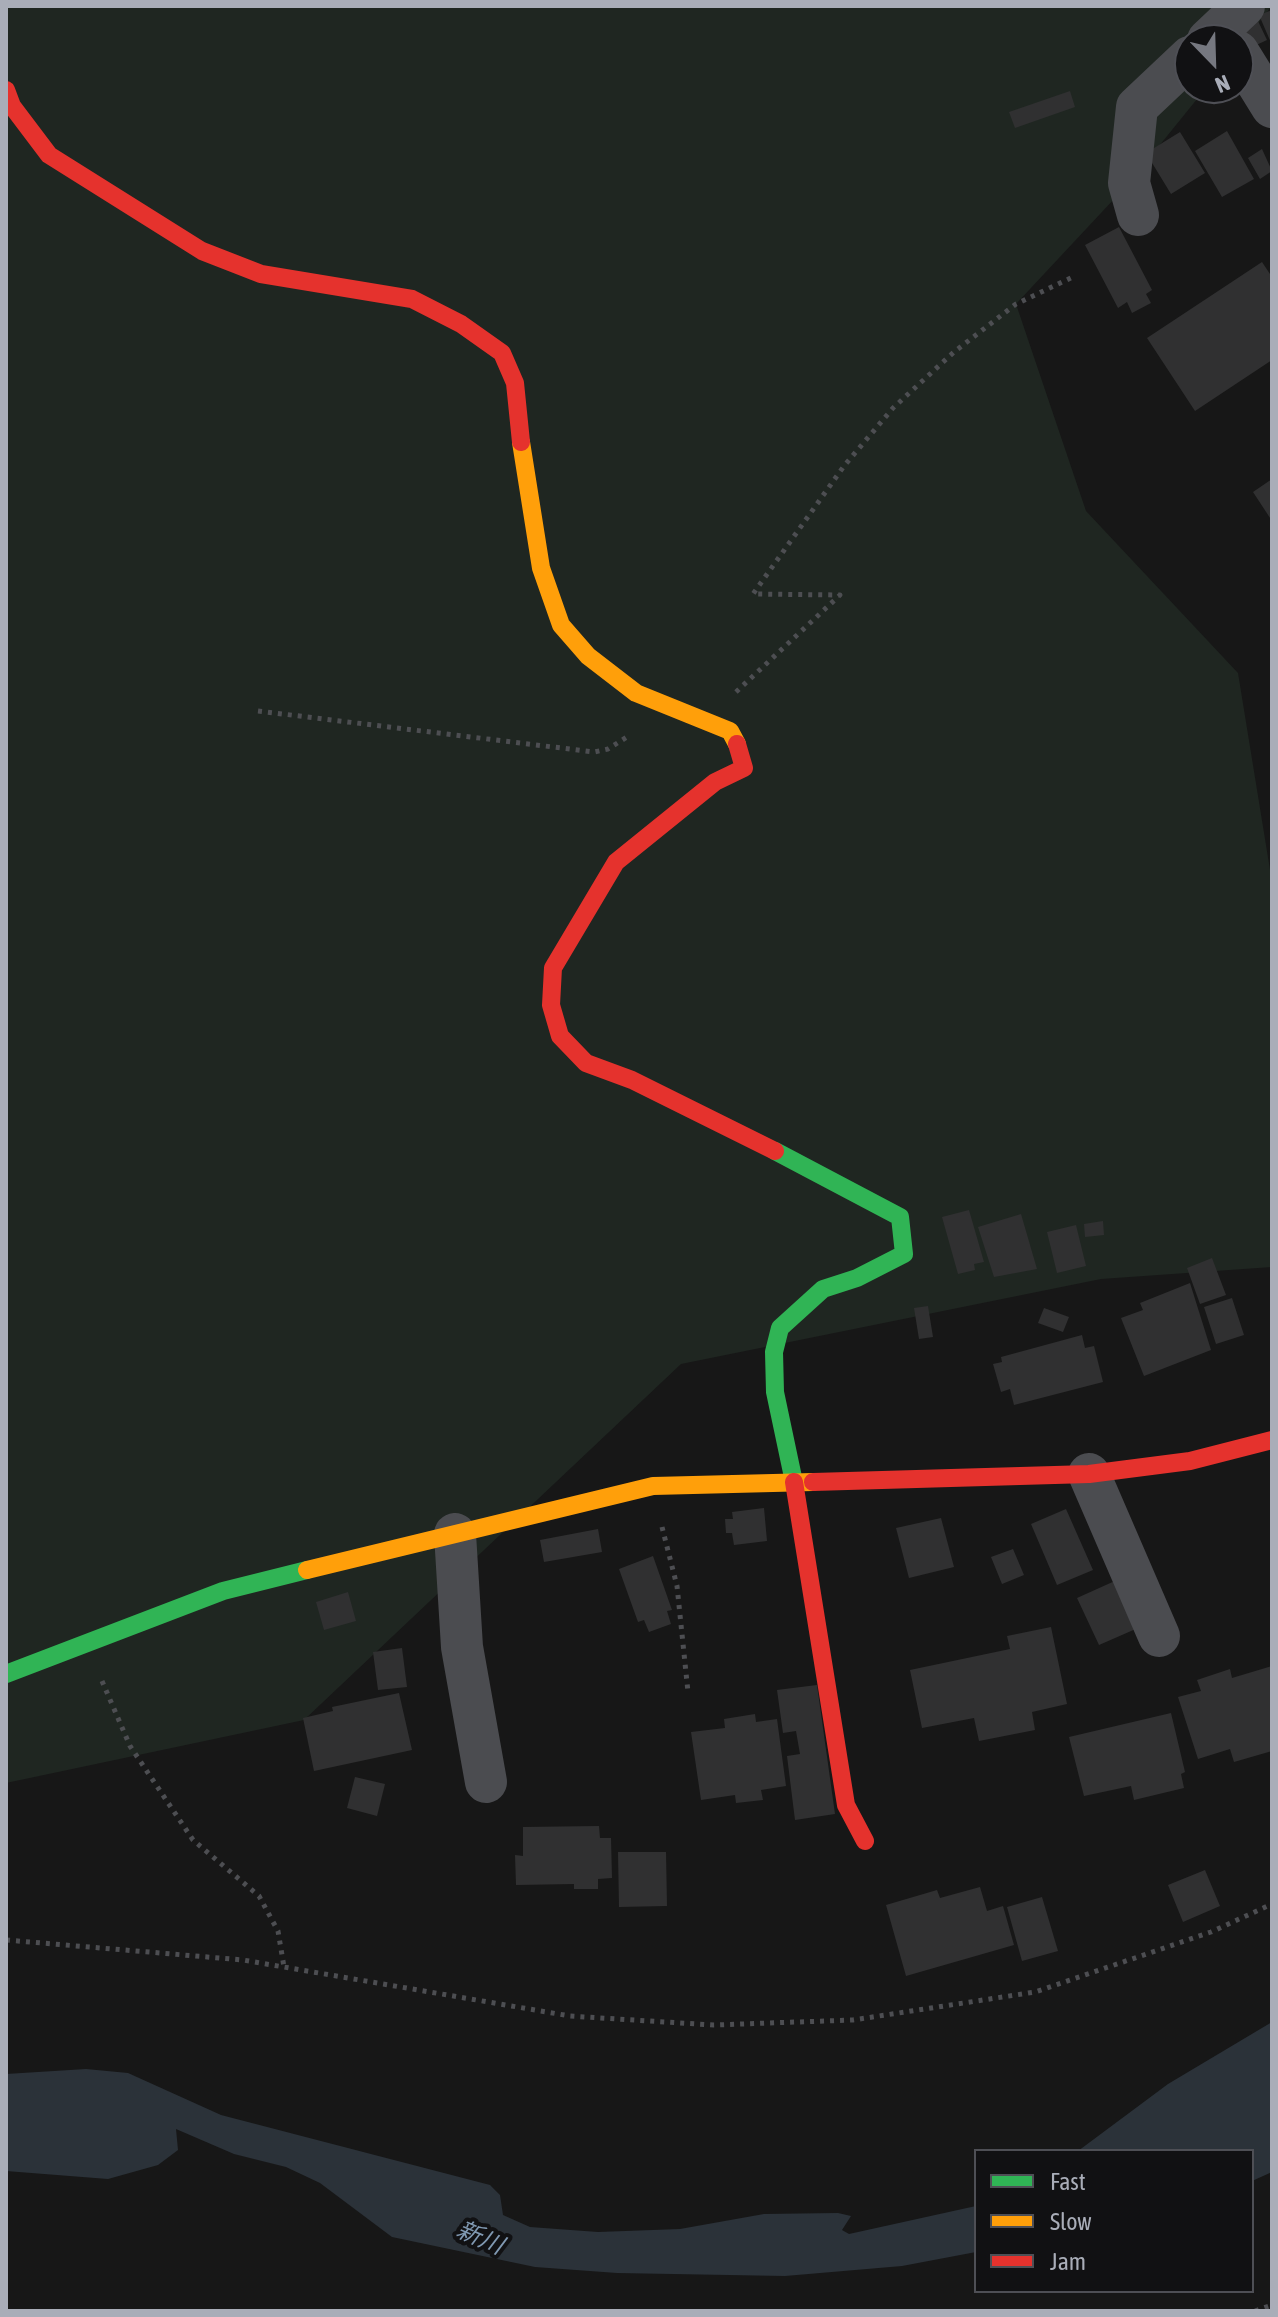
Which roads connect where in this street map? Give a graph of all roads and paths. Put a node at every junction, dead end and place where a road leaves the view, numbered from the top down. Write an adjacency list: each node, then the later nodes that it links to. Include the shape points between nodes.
1 (1174, 72): 5 (street, via 1137,107 1129,183)
2 (1254, 76): 4 (street)
3 (6, 90): 7 (street, via 49,155 202,251 261,274 412,299 502,353 515,383 541,568 561,625 588,656 636,693)
4 (1272, 107)
5 (1138, 215)
6 (1075, 276): 9 (path, via 1016,304 954,352 893,408 844,466 753,594 840,595)
7 (660, 702): 8 (path, via 634,733 594,752); 9 (street)
8 (258, 711)
9 (707, 720): 12 (street, via 730,731 744,768 715,782 616,862 553,968 551,1005 560,1036 586,1063 632,1080 900,1217 904,1254 823,1289 780,1328 774,1352 775,1392)
10 (1272, 1440): 11 (street, via 1190,1461)
11 (1089, 1474): 12 (street); 15 (street)
12 (794, 1481): 13 (street); 20 (street, via 846,1805)
13 (653, 1486): 14 (street); 18 (path, via 677,1586)
14 (455, 1534): 16 (street, via 223,1591); 19 (street, via 462,1647)
15 (1159, 1636)
16 (85, 1643): 17 (street); 23 (path, via 130,1746 163,1798 193,1840 259,1896 278,1931)
17 (6, 1674)
18 (688, 1692)
19 (486, 1782)
20 (865, 1841)
21 (1272, 1904): 23 (path, via 1211,1932 1035,1992 853,2020 714,2025 570,2016)
22 (6, 1940): 23 (path)
23 (284, 1967)
24 (1272, 2305): 25 (path)
25 (1255, 2311)

